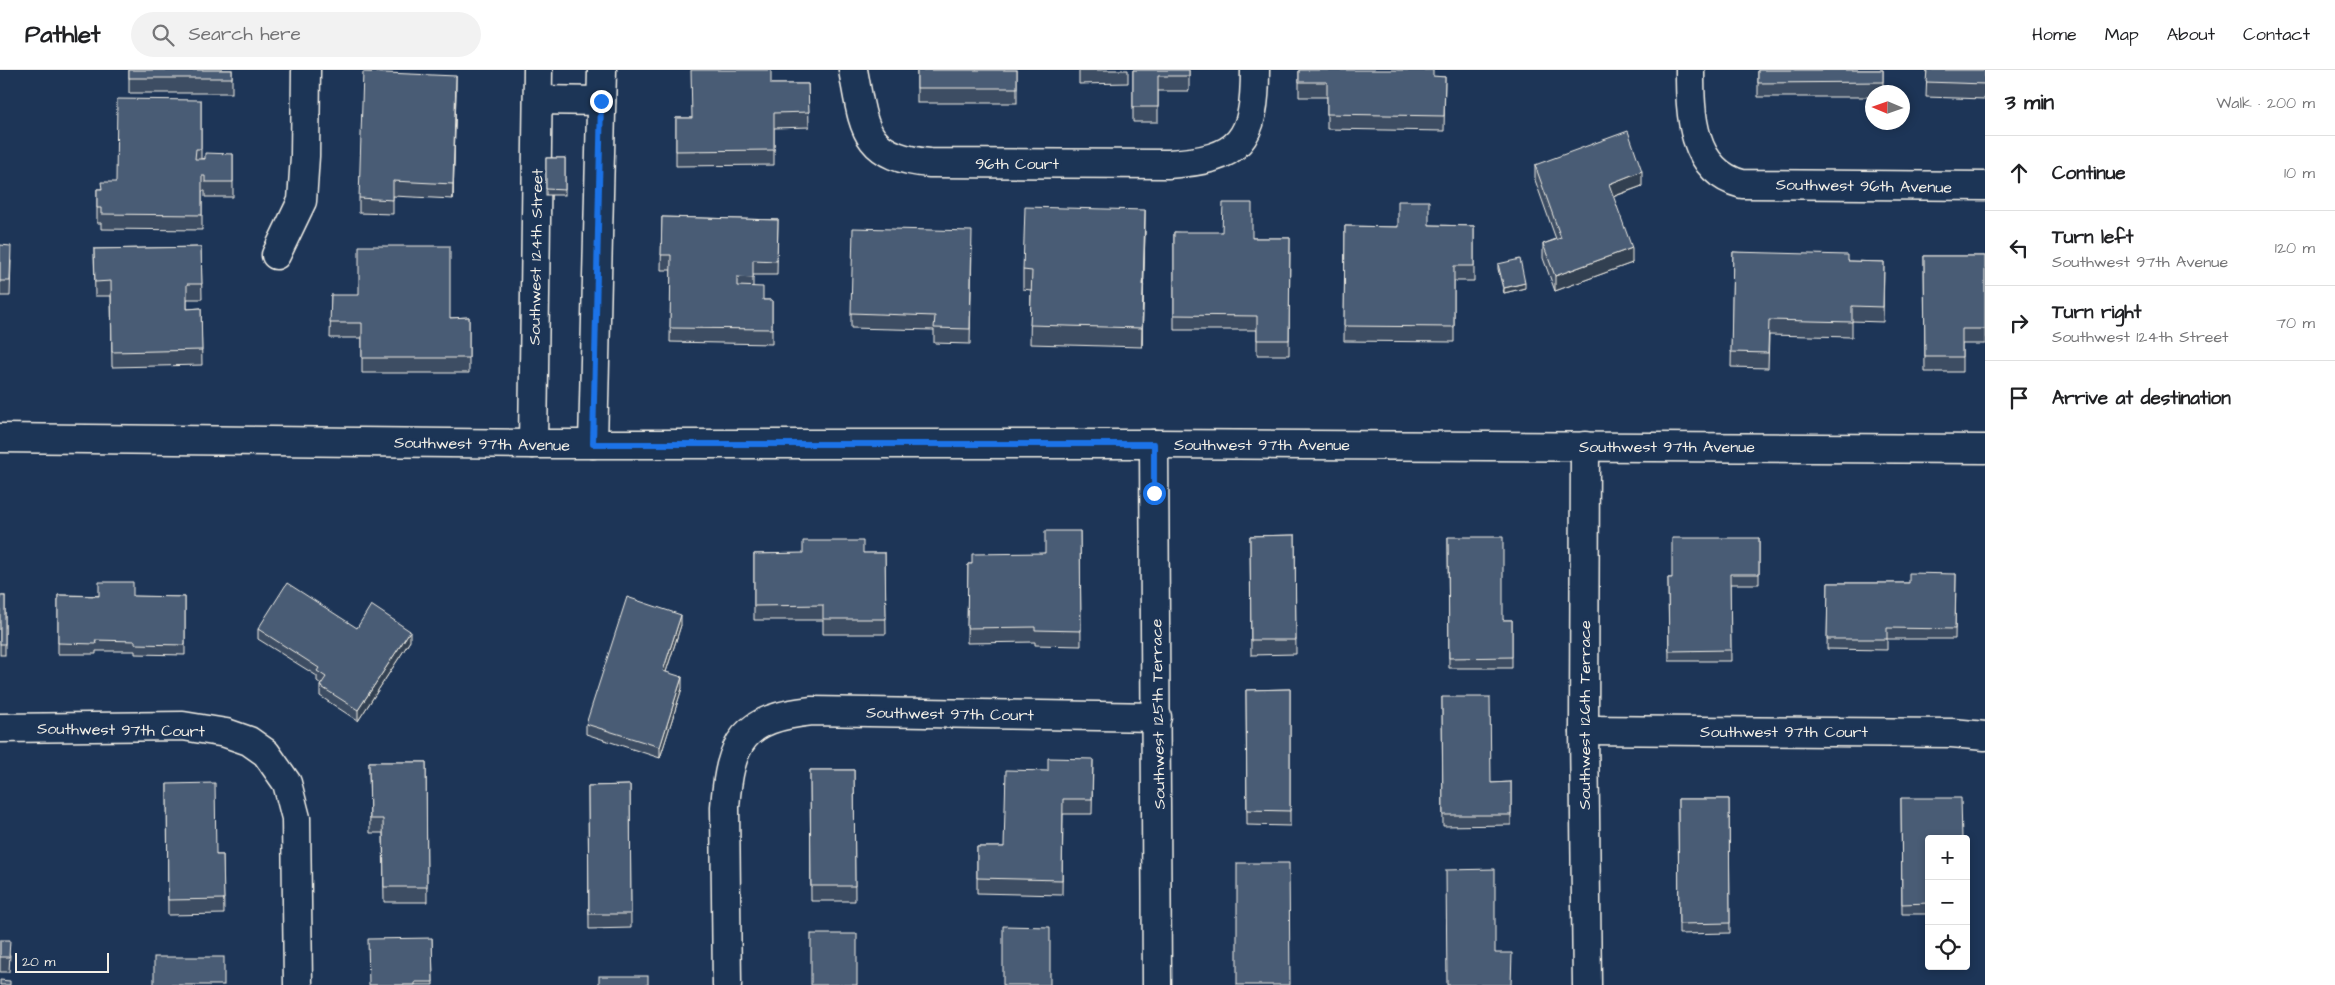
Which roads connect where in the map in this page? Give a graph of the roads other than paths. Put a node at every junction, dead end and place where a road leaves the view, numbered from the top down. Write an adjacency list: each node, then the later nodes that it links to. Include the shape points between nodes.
1 (306, 70): 10 (street, via 302,201)
2 (538, 70): 7 (street, Southwest 124th Street)
3 (602, 70): 8 (street)
4 (853, 70): 5 (street, 96th Court, via 864,126 872,140 892,156 930,163 1186,163 1238,145 1252,119)
5 (1255, 70)
6 (1690, 70): 9 (street, Southwest 96th Avenue, via 1692,118 1698,142 1711,165 1731,181 1742,184)
7 (538, 100): 8 (street); 12 (street, Southwest 124th Street)
8 (601, 101): 13 (street)
9 (1985, 186)
10 (276, 255)
11 (0, 438): 12 (street, Southwest 97th Avenue)
12 (532, 444): 13 (street, Southwest 97th Avenue)
13 (593, 444): 14 (street, Southwest 97th Avenue)
14 (1154, 444): 15 (street, Southwest 97th Avenue); 17 (street, Southwest 125th Terrace)
15 (1585, 446): 16 (street, Southwest 97th Avenue); 19 (street, Southwest 126th Terrace)
16 (1985, 449)
17 (1157, 717): 22 (street, Southwest 97th Court, via 812,711 778,716 762,723 740,740 729,766 726,790); 23 (street, Southwest 125th Terrace)
18 (0, 728): 21 (street, Southwest 97th Court, via 190,727 238,736 266,753 287,783 296,818)
19 (1584, 730): 20 (street, Southwest 97th Court, via 1952,733); 24 (street, Southwest 126th Terrace)
20 (1985, 736)
21 (298, 985)
22 (726, 985)
23 (1157, 985)
24 (1586, 985)

